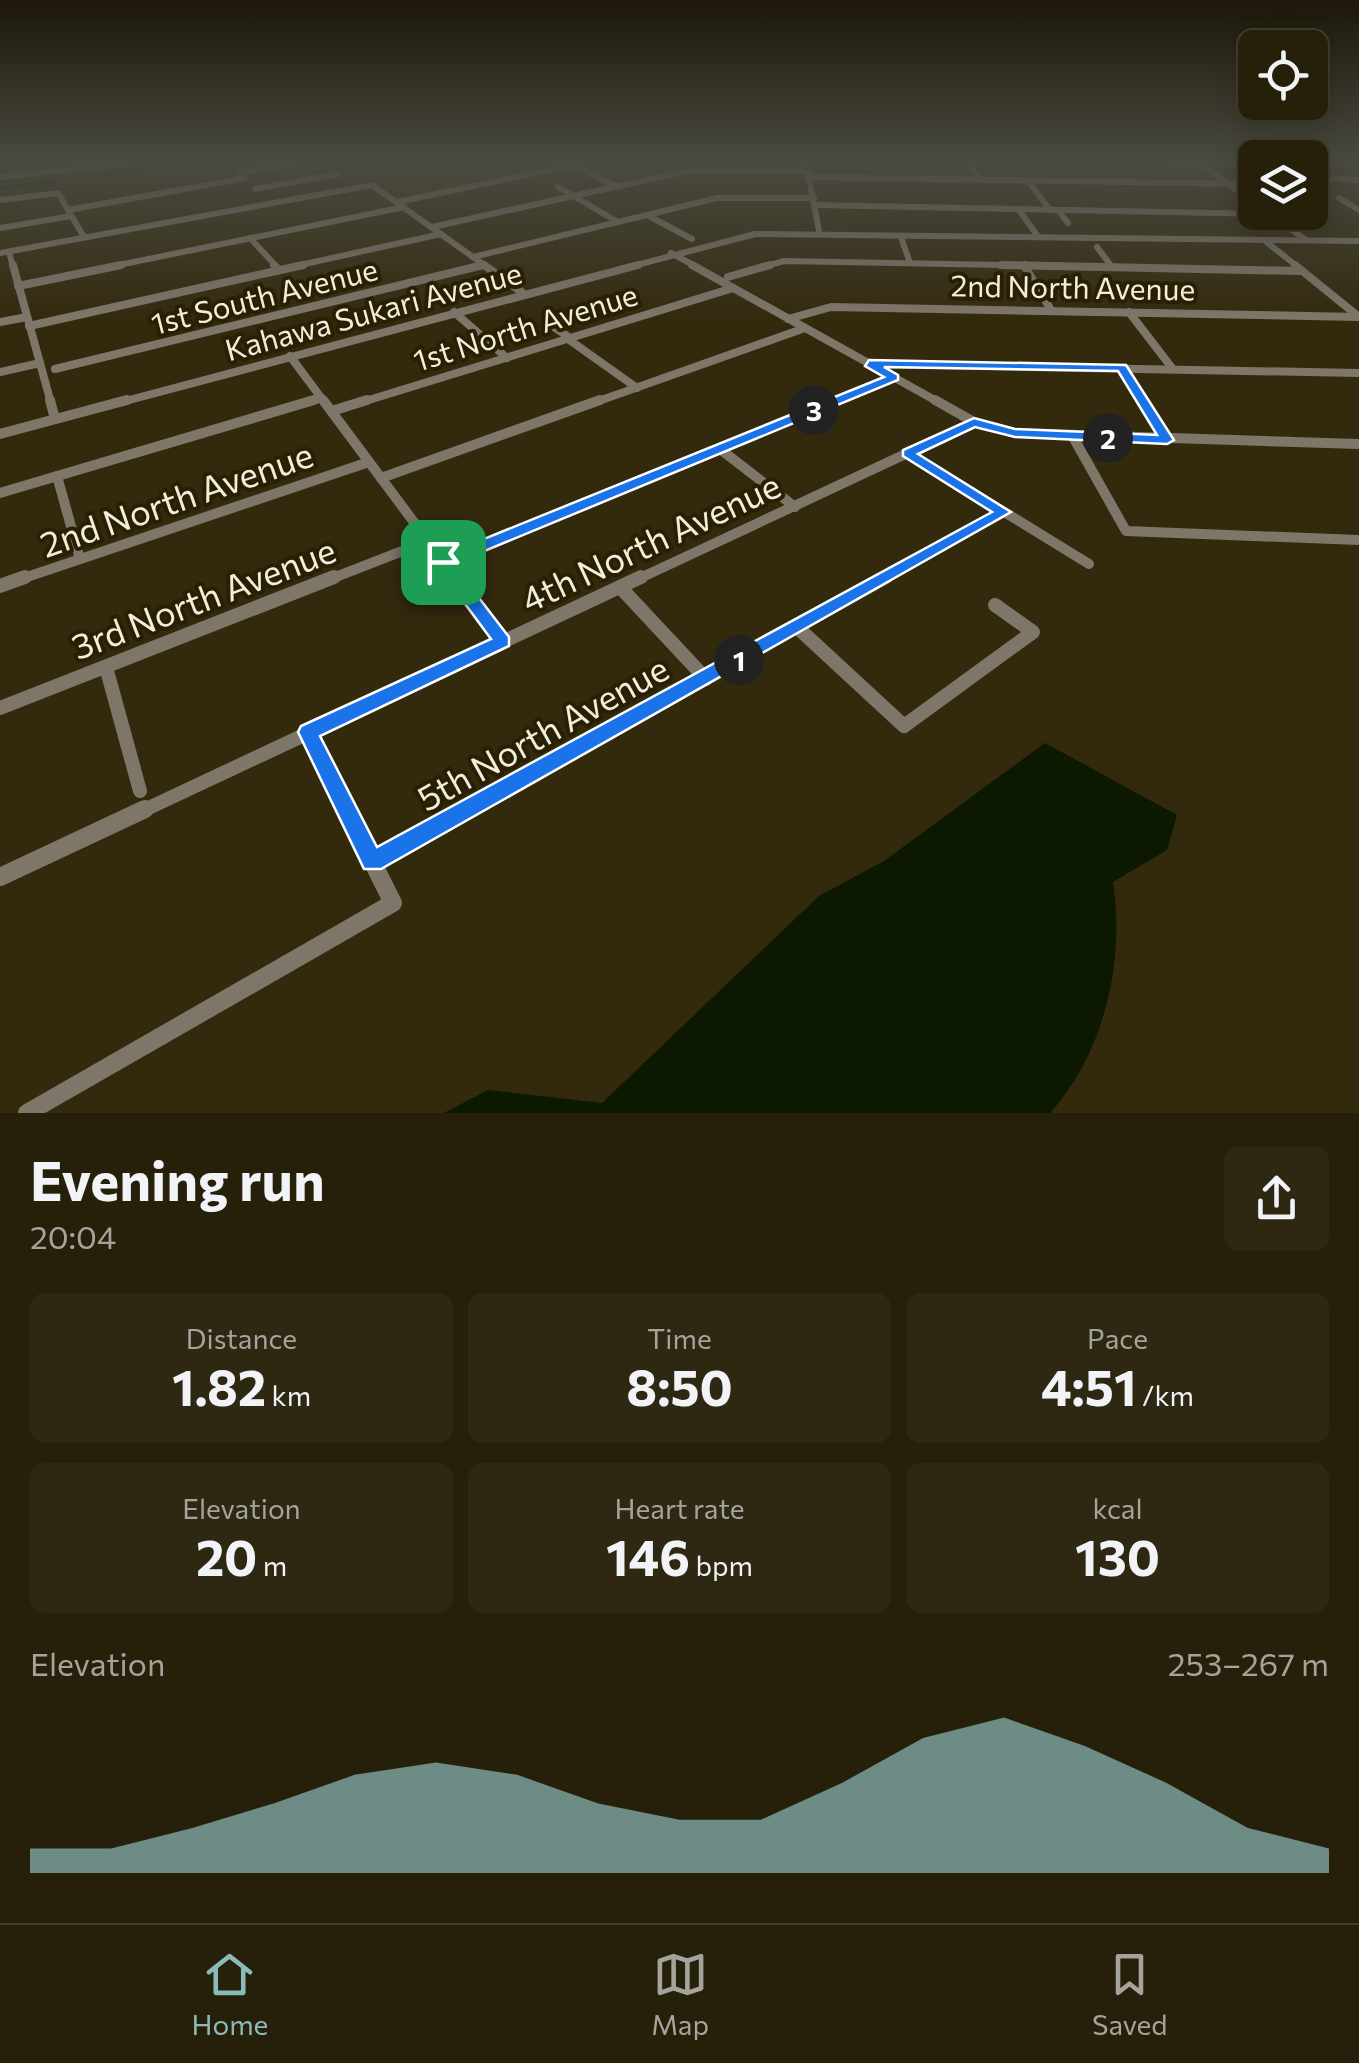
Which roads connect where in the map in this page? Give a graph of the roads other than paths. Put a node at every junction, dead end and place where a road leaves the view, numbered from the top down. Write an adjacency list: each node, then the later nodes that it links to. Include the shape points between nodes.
1 (65, 214): 16 (street)
2 (70, 214): 24 (street)
3 (208, 214): 24 (street)
4 (357, 214): 25 (street)
5 (414, 214): 15 (street)
6 (492, 214): 15 (street)
7 (604, 214): 13 (street)
8 (651, 214): 12 (street)
9 (816, 214): 18 (street)
10 (1022, 214): 22 (street)
11 (1058, 214): 14 (street)
12 (646, 215): 13 (street); 26 (street)
13 (618, 222): 35 (street)
14 (1068, 223)
15 (432, 227): 19 (street)
16 (0, 228)
17 (1292, 230): 28 (street)
18 (820, 231): 20 (street, Kahawa Sukari Avenue); 34 (street, Kahawa Sukari Avenue, via 755,234)
19 (442, 234): 35 (street); 40 (street)
20 (947, 234): 21 (street, Kahawa Sukari Avenue); 30 (street)
21 (1025, 235): 22 (street, Kahawa Sukari Avenue); 32 (street)
22 (1037, 235): 27 (street, Kahawa Sukari Avenue)
23 (901, 237): 36 (street)
24 (84, 238): 33 (street)
25 (250, 238): 40 (street); 44 (street)
26 (692, 239)
27 (1264, 240): 28 (street, Kahawa Sukari Avenue); 41 (street)
28 (1306, 240): 29 (street, Kahawa Sukari Avenue)
29 (1356, 243)
30 (953, 244)
31 (1096, 247): 39 (street)
32 (1037, 249)
33 (4, 252): 44 (street)
34 (670, 254): 42 (street); 46 (street, Kahawa Sukari Avenue)
35 (473, 257): 37 (street)
36 (910, 263): 38 (street); 42 (street, via 784,261)
37 (484, 264): 46 (street); 62 (street, 1st South Avenue)
38 (1024, 266): 39 (street); 47 (street)
39 (1112, 268): 41 (street)
40 (279, 270): 52 (street)
41 (1302, 271): 50 (street)
42 (724, 279): 45 (street)
43 (0, 282): 44 (street)
44 (17, 282): 52 (street)
45 (733, 288): 51 (street); 56 (street, 1st North Avenue)
46 (523, 293): 48 (street, Kahawa Sukari Avenue)
47 (1051, 310): 49 (street, 2nd North Avenue); 51 (street, 2nd North Avenue, via 831,308)
48 (454, 312): 57 (street, Kahawa Sukari Avenue); 58 (street)
49 (1129, 312): 50 (street, 2nd North Avenue); 61 (street)
50 (1359, 317)
51 (788, 318): 55 (street)
52 (28, 321): 53 (street); 62 (street)
53 (0, 322)
54 (551, 325): 56 (street)
55 (806, 328): 59 (street); 66 (street)
56 (569, 339): 58 (street, 1st North Avenue); 66 (street)
57 (290, 356): 67 (street); 69 (street, Kahawa Sukari Avenue)
58 (507, 358): 68 (street, 1st North Avenue)
59 (869, 364): 60 (street); 65 (street)
60 (1122, 368): 61 (street); 73 (street)
61 (1172, 368): 64 (street)
62 (46, 369): 63 (street, 1st South Avenue); 69 (street)
63 (0, 372)
64 (1359, 373)
65 (893, 377): 70 (street); 75 (street)
66 (636, 388): 79 (street)
67 (322, 398): 68 (street); 78 (street)
68 (332, 412): 77 (street)
69 (55, 419): 71 (street, Kahawa Sukari Avenue)
70 (974, 422): 72 (street); 76 (street, 4th North Avenue)
71 (0, 434)
72 (1074, 437): 73 (street); 83 (street, via 1126,531)
73 (1167, 440): 74 (street)
74 (1359, 444)
75 (720, 449): 81 (street); 86 (street)
76 (908, 453): 81 (street, 4th North Avenue); 82 (street)
77 (369, 462): 79 (street); 85 (street, 2nd North Avenue)
78 (57, 476): 80 (street); 85 (street)
79 (381, 478): 84 (street)
80 (0, 493)
81 (796, 507): 89 (street, 4th North Avenue)
82 (1004, 512): 87 (street); 91 (street, 5th North Avenue)
83 (1359, 540)
84 (428, 541): 86 (street); 93 (street, 3rd North Avenue)
85 (80, 559): 88 (street, 2nd North Avenue)
86 (443, 562): 92 (street)
87 (1089, 564)
88 (0, 586)
89 (620, 588): 92 (street, 4th North Avenue); 94 (street)
90 (995, 605): 91 (street, via 1032,632 904,726)
91 (798, 628): 94 (street, 5th North Avenue)
92 (502, 641): 96 (street, 4th North Avenue)
93 (106, 667): 95 (street, 3rd North Avenue); 97 (street)
94 (706, 679): 98 (street, 5th North Avenue)
95 (0, 708)
96 (308, 732): 98 (street); 99 (street, 4th North Avenue)
97 (140, 791)
98 (372, 862): 100 (street, via 393,903)
99 (0, 877)
100 (27, 1113)

